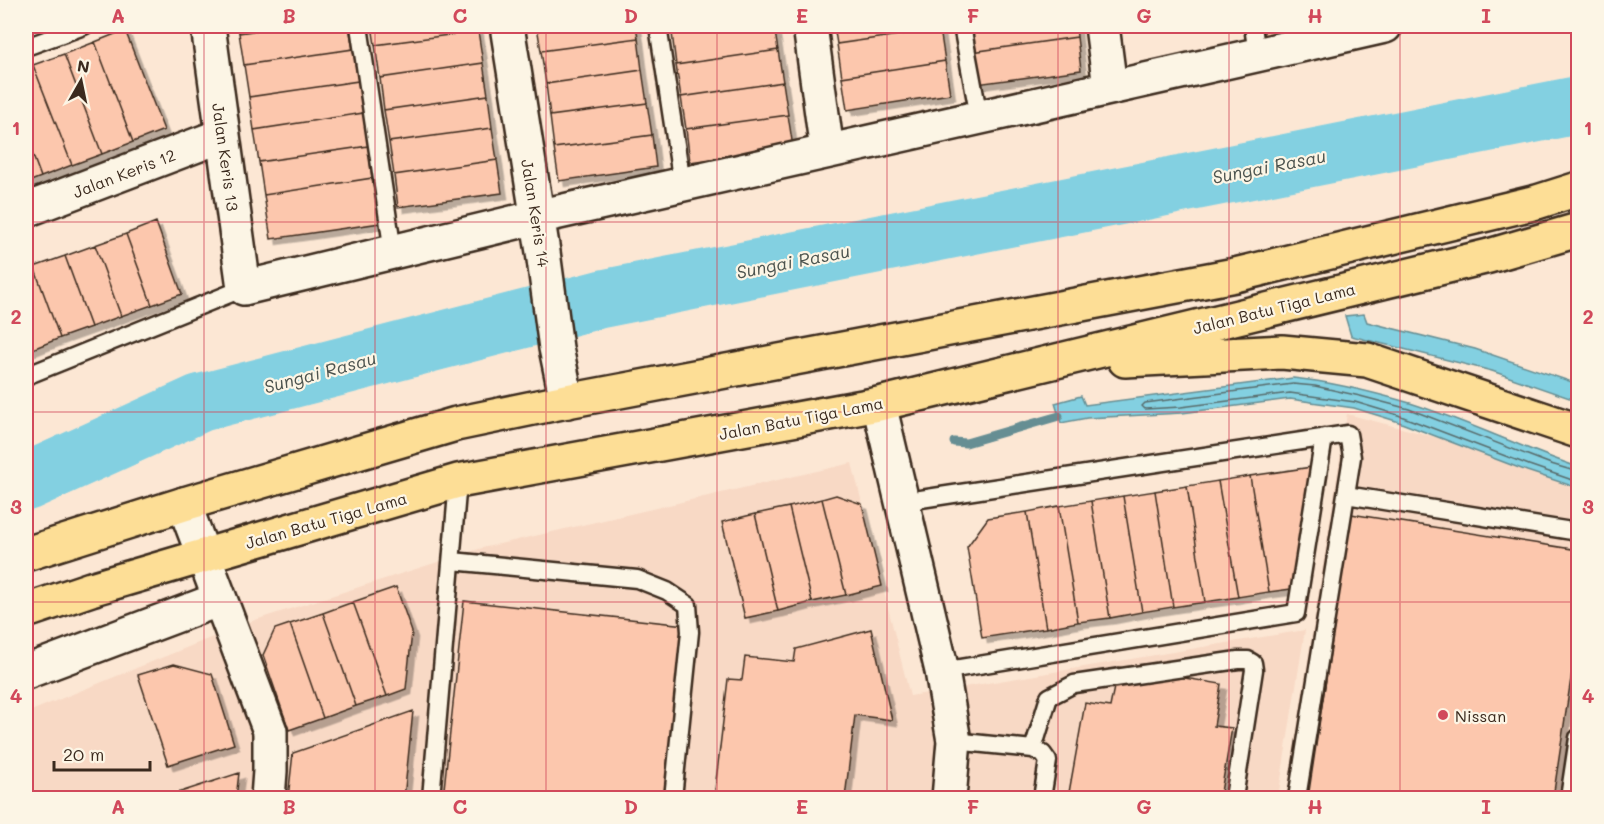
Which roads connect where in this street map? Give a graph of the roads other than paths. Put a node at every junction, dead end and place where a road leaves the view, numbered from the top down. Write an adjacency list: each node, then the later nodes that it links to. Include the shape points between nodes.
1 (84, 26): 11 (lane)
2 (208, 26): 14 (street, Jalan Keris 13)
3 (359, 26): 21 (lane)
4 (507, 26): 19 (street, Jalan Keris 14)
5 (658, 26): 16 (lane)
6 (810, 26): 15 (street)
7 (962, 26): 13 (lane)
8 (1102, 26): 12 (street)
9 (1385, 26): 10 (street)
10 (1255, 40): 12 (street)
11 (26, 47)
12 (1110, 87): 13 (street)
13 (979, 117): 15 (street)
14 (223, 135): 18 (street, Jalan Keris 12); 22 (street, Jalan Keris 13)
15 (827, 151): 16 (street)
16 (682, 183): 19 (street)
17 (1578, 189): 25 (main road, via 1235,275)
18 (26, 210)
19 (537, 217): 21 (street); 25 (street, Jalan Keris 14)
20 (1578, 230): 23 (main road, Jalan Batu Tiga Lama, via 1489,256)
21 (393, 252): 22 (street)
22 (244, 288): 24 (lane)
23 (1044, 364): 26 (main road, Jalan Batu Tiga Lama); 27 (main road, via 1282,352 1368,360)
24 (26, 376)
25 (567, 401): 32 (main road, via 456,424)
26 (879, 404): 29 (main road, Jalan Batu Tiga Lama); 31 (street)
27 (1578, 431)
28 (1324, 437): 30 (lane, via 1348,434 1352,457); 31 (lane); 39 (lane, via 1296,613)
29 (458, 482): 35 (main road, Jalan Batu Tiga Lama); 36 (lane)
30 (1346, 495): 33 (lane); 50 (lane)
31 (901, 502): 39 (street)
32 (184, 504): 34 (main road); 35 (street)
33 (1578, 532)
34 (26, 554)
35 (203, 556): 37 (street); 38 (main road, Jalan Batu Tiga Lama)
36 (452, 561): 45 (lane); 46 (lane, via 637,579 688,605 690,632)
37 (220, 599): 40 (street); 44 (street, via 270,731)
38 (26, 611)
39 (942, 671): 42 (street)
40 (26, 672)
41 (1578, 738): 51 (lane)
42 (954, 741): 43 (lane); 47 (street)
43 (1033, 749): 48 (lane, via 1047,761); 49 (lane, via 1049,697 1074,684 1248,660 1254,670)
44 (268, 798)
45 (431, 798)
46 (673, 798)
47 (948, 798)
48 (1042, 798)
49 (1234, 798)
50 (1297, 798)
51 (1569, 798)

